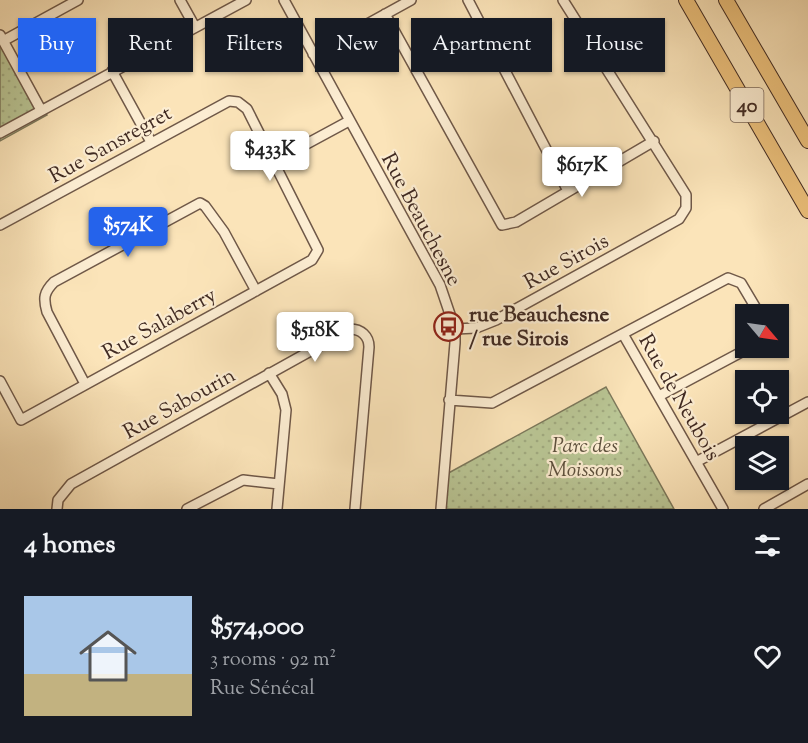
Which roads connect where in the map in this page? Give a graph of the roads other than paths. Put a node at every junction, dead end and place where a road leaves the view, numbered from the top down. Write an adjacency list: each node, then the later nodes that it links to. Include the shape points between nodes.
1 (78, 0): 12 (street)
2 (180, 0): 11 (street)
3 (246, 0): 11 (street)
4 (284, 0): 13 (street, Rue Beauchesne)
5 (411, 0): 10 (street)
6 (468, 0): 23 (street)
7 (563, 0): 19 (street)
8 (686, 0): 24 (highway, 40)
9 (726, 0): 20 (highway, 40)
10 (385, 14): 13 (street); 23 (street, via 502,225 516,222)
11 (195, 27)
12 (2, 38): 16 (street)
13 (313, 54): 17 (street, Rue Beauchesne)
14 (110, 72): 16 (street)
15 (113, 72): 21 (street)
16 (41, 111): 18 (street)
17 (349, 121): 22 (street); 28 (street, Rue Beauchesne, via 440,285)
18 (0, 133)
19 (654, 141): 23 (street); 28 (street, Rue Sirois, via 686,195 686,208 679,219 496,320 476,328)
20 (808, 141)
21 (151, 142): 22 (street, Rue Sansregret, via 221,104 238,102 247,109); 25 (street, Rue Sansregret)
22 (275, 162): 26 (street, Rue Salaberry, via 318,244 314,258)
23 (568, 191)
24 (808, 211)
25 (0, 225)
26 (255, 291): 33 (street, Rue Salaberry); 33 (street, via 224,232 200,204 54,282 43,300 46,312)
27 (753, 304): 29 (street, via 741,283 728,278)
28 (455, 329): 35 (street, Rue Beauchesne)
29 (623, 334): 34 (street, Rue de Neubois); 35 (street, via 492,403)
30 (735, 355): 34 (street)
31 (270, 373): 38 (street, via 286,410); 40 (street, Rue Sabourin, via 71,484); 43 (street, Rue Sabourin, via 350,329 369,340)
32 (0, 381): 33 (street, Rue Salaberry, via 21,420)
33 (85, 384)
34 (659, 396): 37 (street, Rue de Neubois)
35 (449, 400): 44 (street, Rue Beauchesne)
36 (808, 402): 37 (street)
37 (696, 462): 45 (street, Rue de Neubois)
38 (279, 484): 41 (street, via 243,480); 42 (street)
39 (808, 484): 46 (street)
40 (57, 504)
41 (187, 509)
42 (277, 509)
43 (355, 509)
44 (441, 509)
45 (723, 509)
46 (764, 509)

